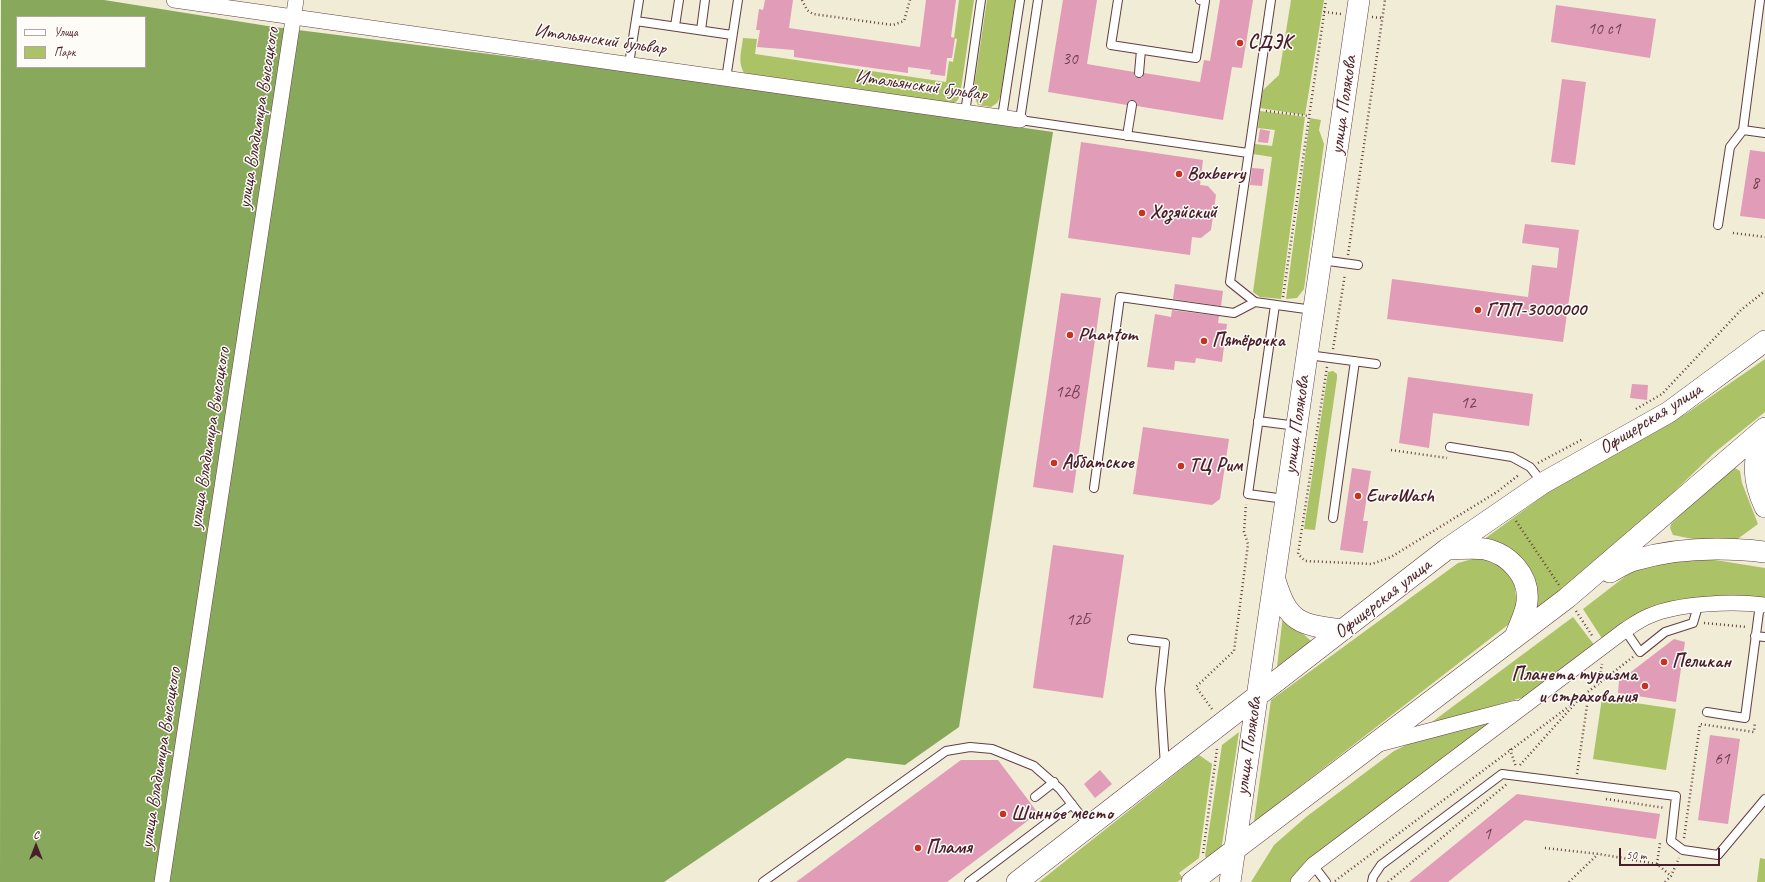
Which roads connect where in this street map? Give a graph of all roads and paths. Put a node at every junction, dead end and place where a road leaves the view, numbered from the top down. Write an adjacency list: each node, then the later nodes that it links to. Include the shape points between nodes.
1 (174, 0): 18 (street, Итальянский бульвар)
2 (296, 0): 18 (street, улица Владимира Высоцкого)
3 (639, 0): 19 (lane)
4 (679, 0): 20 (lane)
5 (705, 0): 21 (lane)
6 (738, 0): 22 (lane)
7 (802, 0): 8 (path, via 807,10 813,14 893,25 904,21)
8 (910, 0)
9 (981, 0): 29 (lane)
10 (1020, 0): 31 (lane)
11 (1038, 0): 32 (lane)
12 (1118, 0): 23 (lane, via 1111,45)
13 (1200, 0): 23 (lane, via 1205,1 1196,58)
14 (1271, 0): 28 (lane)
15 (1326, 0): 30 (path)
16 (1359, 0): 40 (main road, улица Полякова)
17 (1760, 0): 33 (lane)
18 (295, 18): 24 (street, Итальянский бульвар); 107 (street, улица Владимира Высоцкого)
19 (636, 21): 20 (lane); 24 (lane)
20 (675, 26): 21 (lane)
21 (701, 30): 22 (lane)
22 (732, 35): 26 (lane)
23 (1141, 50): 25 (lane)
24 (628, 64): 26 (street, Итальянский бульвар)
25 (1138, 72)
26 (726, 79): 29 (street, Итальянский бульвар)
27 (1132, 106): 35 (lane)
28 (1255, 109): 30 (path); 36 (lane)
29 (965, 113): 31 (street, Итальянский бульвар)
30 (1309, 116): 44 (path)
31 (1002, 117): 32 (street, Итальянский бульвар)
32 (1020, 120): 35 (lane)
33 (1743, 130): 34 (lane); 37 (lane, via 1730,147)
34 (1765, 133)
35 (1127, 136): 36 (lane)
36 (1248, 153): 43 (lane, via 1230,282)
37 (1718, 225)
38 (1733, 233): 39 (path)
39 (1765, 237)
40 (1321, 260): 41 (lane); 45 (main road, улица Полякова)
41 (1358, 265)
42 (1765, 291): 50 (path, via 1741,310 1662,394)
43 (1255, 302): 44 (lane); 57 (lane, via 1234,313 1120,297)
44 (1279, 305): 45 (lane); 51 (lane)
45 (1314, 310): 47 (main road, улица Полякова)
46 (1765, 341): 56 (main road, Офицерская улица, via 1669,412)
47 (1307, 354): 48 (lane); 52 (main road, улица Полякова)
48 (1355, 361): 49 (lane); 61 (lane)
49 (1376, 364)
50 (1635, 410)
51 (1258, 420): 52 (lane); 58 (lane)
52 (1297, 426): 59 (main road, улица Полякова)
53 (1765, 428): 65 (main road)
54 (1765, 436): 60 (main road, via 1758,446 1754,467 1759,495)
55 (1450, 447): 56 (lane, via 1512,457 1530,467)
56 (1543, 483): 62 (main road, Офицерская улица)
57 (1094, 488)
58 (1248, 494): 59 (lane); 82 (path, via 1244,532 1248,544 1234,651 1196,687)
59 (1286, 500): 64 (main road, улица Полякова)
60 (1765, 507)
61 (1333, 518)
62 (1447, 549): 69 (main road, Офицерская улица); 72 (main road, via 1484,549 1505,557 1515,566 1524,579 1527,602)
63 (1765, 552): 65 (main road, via 1678,550 1633,560)
64 (1275, 580): 69 (main road, via 1282,602 1292,617 1314,627); 77 (main road, улица Полякова)
65 (1581, 587): 72 (main road)
66 (1762, 605): 67 (street, via 1727,603); 71 (lane)
67 (1698, 606): 68 (lane); 70 (street, via 1668,610 1649,616)
68 (1693, 623): 71 (path); 75 (lane, via 1665,632)
69 (1343, 630): 77 (main road, Офицерская улица)
70 (1625, 630): 75 (lane); 79 (street)
71 (1756, 632): 73 (lane); 80 (lane, via 1745,718)
72 (1515, 637): 84 (main road)
73 (1765, 637)
74 (1132, 639): 86 (lane, via 1165,643 1160,689)
75 (1640, 652): 76 (path)
76 (1589, 691): 78 (path); 89 (path)
77 (1256, 696): 82 (main road, Офицерская улица); 100 (main road, улица Полякова)
78 (1580, 698): 85 (path); 85 (path, via 1517,769)
79 (1523, 706): 84 (street); 105 (street)
80 (1708, 712)
81 (1756, 716): 101 (path, via 1754,732 1700,724)
82 (1222, 723): 86 (main road, Офицерская улица)
83 (1217, 745): 103 (path)
84 (1372, 745): 100 (main road)
85 (1510, 749): 115 (path)
86 (1165, 767): 97 (main road, Офицерская улица)
87 (1512, 774): 89 (lane); 90 (path); 116 (lane, via 1502,774 1381,865)
88 (1054, 782): 92 (lane); 95 (lane); 108 (lane, via 1034,766 992,749 970,747 946,751)
89 (1576, 782): 101 (lane, via 1676,796 1671,841)
90 (1507, 786): 91 (path); 117 (path)
91 (1514, 787)
92 (1035, 797)
93 (1604, 799): 96 (path, via 1665,808)
94 (1765, 799): 101 (lane, via 1718,856)
95 (1072, 804): 97 (lane); 109 (lane)
96 (1664, 815)
97 (1089, 826): 110 (main road, Офицерская улица)
98 (1661, 836): 104 (path)
99 (1545, 848): 102 (path)
100 (1234, 850): 111 (main road); 112 (main road, улица Полякова)
101 (1683, 850): 106 (path)
102 (1599, 854): 104 (path); 118 (path)
103 (1202, 858)
104 (1657, 864): 106 (path)
105 (1313, 865): 113 (street); 114 (lane)
106 (1670, 876): 119 (path)
107 (162, 882)
108 (764, 882)
109 (969, 882)
110 (1017, 882)
111 (1192, 882)
112 (1230, 882)
113 (1298, 882)
114 (1326, 882)
115 (1334, 882)
116 (1372, 882)
117 (1388, 882)
118 (1569, 882)
119 (1666, 882)

